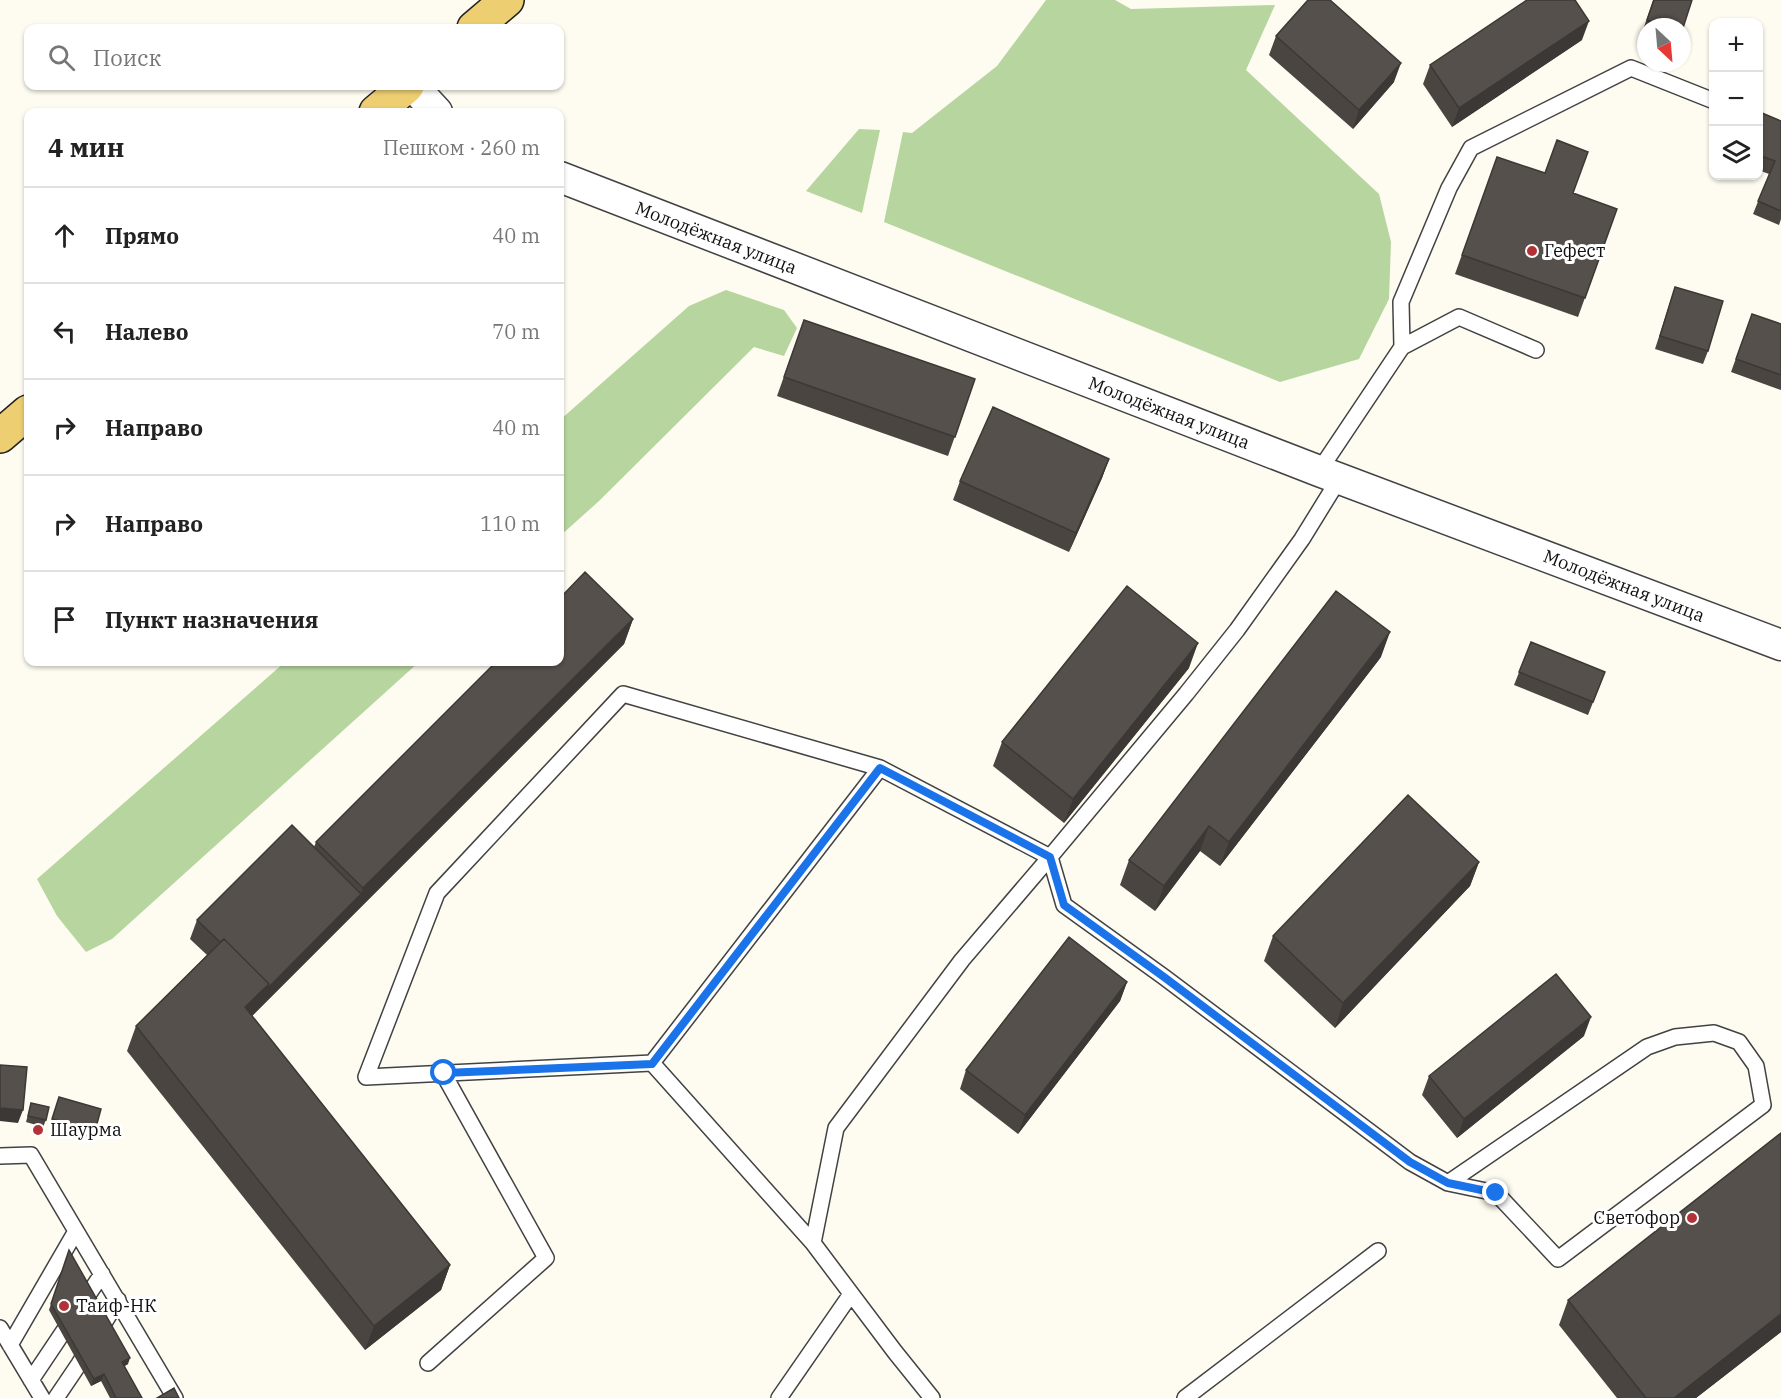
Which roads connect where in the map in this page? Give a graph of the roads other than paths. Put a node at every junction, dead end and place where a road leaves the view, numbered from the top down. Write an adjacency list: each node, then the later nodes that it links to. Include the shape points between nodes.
1 (507, 0): 2 (main road)
2 (479, 24)
3 (403, 90): 6 (main road)
4 (417, 90): 7 (street)
5 (1709, 99): 9 (lane, via 1631,68 1471,148 1449,188 1401,302)
6 (381, 108)
7 (433, 108)
8 (564, 179): 13 (street, Молодёжная улица)
9 (1402, 347): 10 (lane, via 1459,318); 13 (lane)
10 (1536, 350)
11 (24, 415): 12 (main road)
12 (0, 436)
13 (1329, 475): 14 (street, Молодёжная улица); 16 (lane, via 1302,539 1237,630)
14 (1781, 645)
15 (880, 768): 16 (lane); 17 (lane); 18 (lane, via 623,694 437,893 366,1077)
16 (1050, 857): 20 (lane, via 1064,905 1410,1162); 22 (lane, via 962,960 836,1128)
17 (652, 1064): 18 (lane); 22 (lane)
18 (444, 1073): 29 (lane, via 546,1258)
19 (0, 1155): 21 (lane, via 31,1155)
20 (1448, 1183): 20 (lane, via 1496,1193 1558,1259 1763,1105 1756,1066 1738,1042 1714,1033 1676,1037 1647,1047)
21 (76, 1231): 24 (lane); 28 (lane)
22 (813, 1243): 25 (lane)
23 (1378, 1251): 36 (lane)
24 (102, 1274): 26 (lane); 30 (lane)
25 (851, 1294): 34 (lane); 35 (lane)
26 (118, 1300): 32 (lane); 33 (lane)
27 (0, 1328): 28 (lane)
28 (10, 1345): 30 (lane)
29 (428, 1363)
30 (31, 1380): 31 (lane)
31 (42, 1398)
32 (56, 1398)
33 (176, 1398)
34 (779, 1398)
35 (932, 1398)
36 (1185, 1398)

